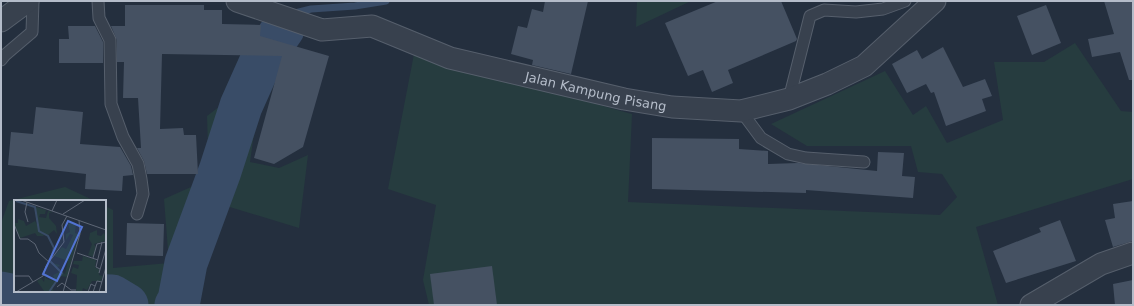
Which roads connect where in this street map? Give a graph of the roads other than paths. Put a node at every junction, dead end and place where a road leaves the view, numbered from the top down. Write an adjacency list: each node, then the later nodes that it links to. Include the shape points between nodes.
1 (28, 1): 8 (street)
2 (33, 1): 9 (lane, via 32,32)
3 (98, 1): 13 (lane, via 99,18 110,40 111,104 123,137 138,164 141,179 143,194)
4 (237, 1): 7 (street, Jalan Kampung Pisang)
5 (905, 1): 10 (lane, via 883,9 856,12 824,10 810,16)
6 (935, 1): 10 (street, Jalan Kampung Pisang, via 864,66)
7 (262, 5): 11 (street, Jalan Kampung Pisang, via 322,30 372,26 450,58 624,99 672,107)
8 (1, 21)
9 (1, 60)
10 (789, 99): 11 (street, Jalan Kampung Pisang)
11 (741, 111): 12 (lane, via 761,138 788,154 806,158)
12 (864, 162)
13 (137, 214)
14 (1133, 253): 15 (street, via 1101,264)
15 (1031, 305)

